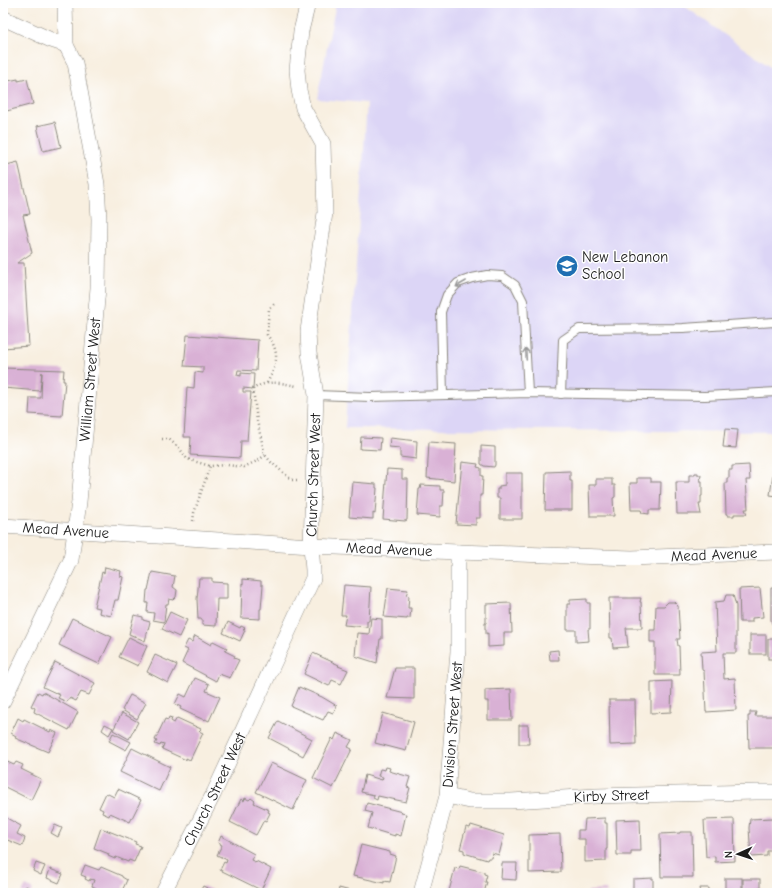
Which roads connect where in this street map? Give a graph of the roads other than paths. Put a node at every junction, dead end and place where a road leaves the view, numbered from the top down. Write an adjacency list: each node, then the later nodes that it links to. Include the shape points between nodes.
1 (65, 3): 4 (street)
2 (308, 3): 6 (street, Church Street West, via 301,32 297,70 303,108 323,144 325,212 308,331)
3 (3, 18): 4 (street)
4 (66, 45): 12 (street, William Street West, via 75,63 97,184 99,219 98,288)
5 (777, 325): 9 (lane, via 774,322 683,328 579,329 563,340)
6 (316, 392): 10 (lane, via 370,397); 13 (street, Church Street West)
7 (777, 392): 9 (lane, via 705,396)
8 (528, 393): 9 (lane); 10 (lane); 10 (lane, one-way to 10, via 523,302 515,285 502,276 488,275 458,284 447,295 441,312)
9 (561, 394)
10 (443, 396)
11 (3, 526): 12 (street, Mead Avenue)
12 (75, 531): 13 (street, Mead Avenue); 16 (street, William Street West, via 71,560)
13 (311, 546): 14 (street, Mead Avenue); 19 (street, Church Street West, via 313,578 214,793)
14 (458, 552): 15 (street, Mead Avenue, via 632,558); 18 (street, Division Street West, via 458,651)
15 (777, 552)
16 (3, 701)
17 (777, 792): 18 (street, Kirby Street, via 604,796 512,802 470,801)
18 (447, 796): 20 (street, Division Street West)
19 (164, 893)
20 (421, 893)

